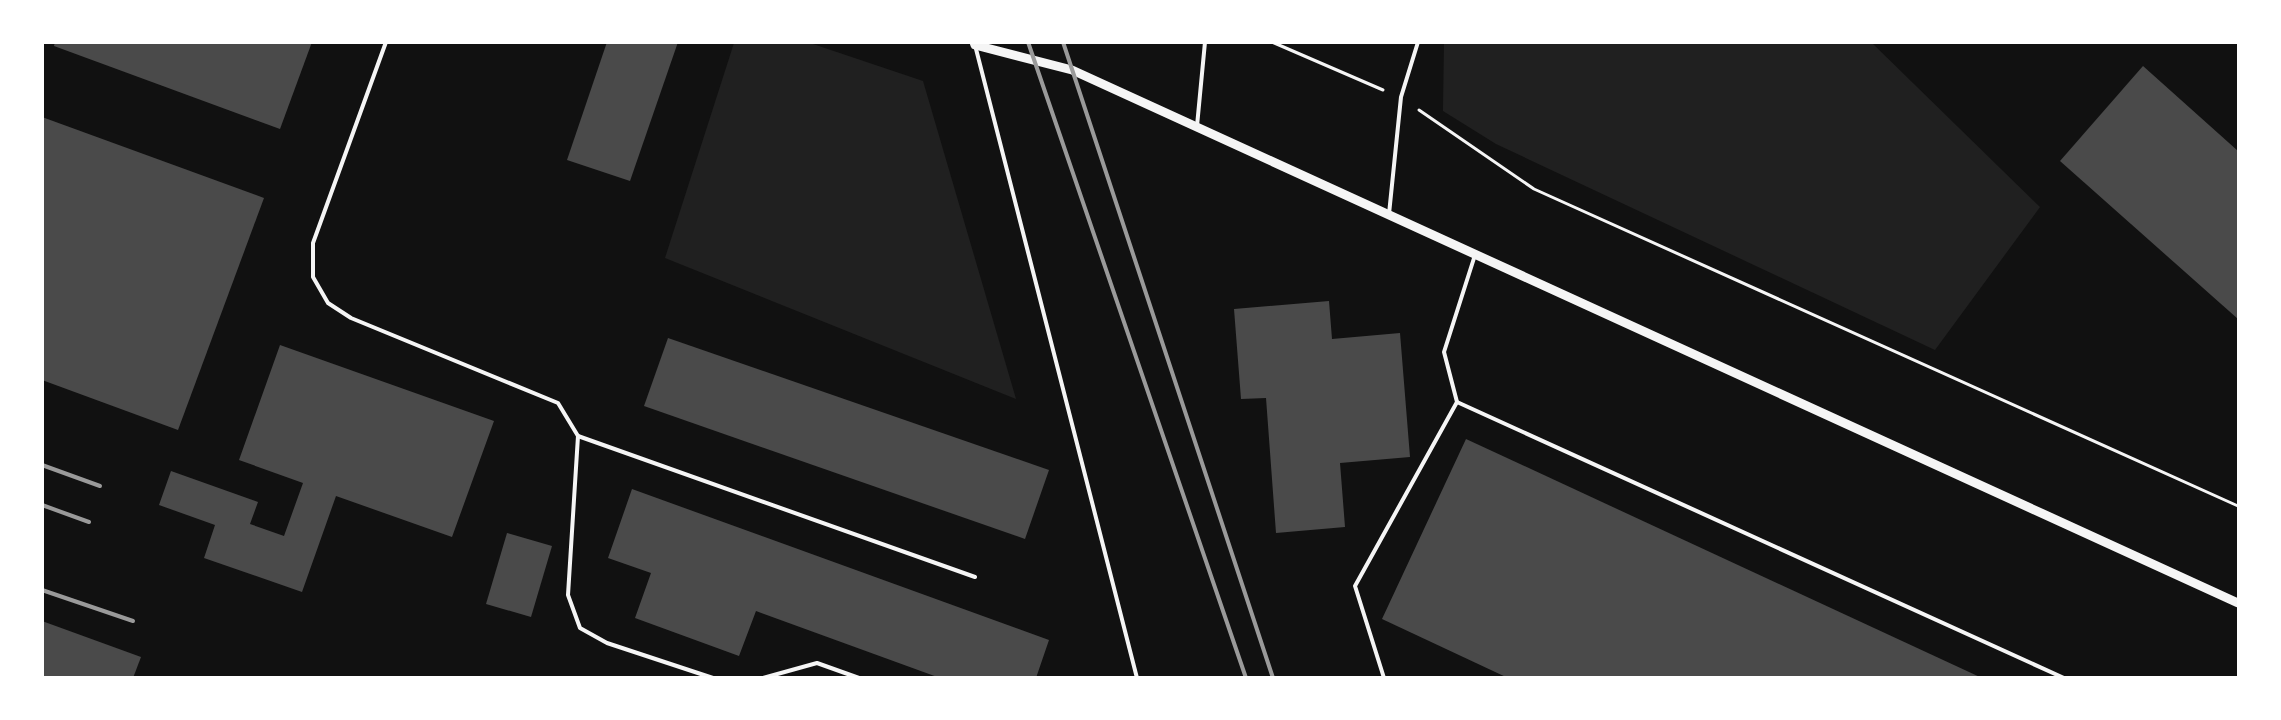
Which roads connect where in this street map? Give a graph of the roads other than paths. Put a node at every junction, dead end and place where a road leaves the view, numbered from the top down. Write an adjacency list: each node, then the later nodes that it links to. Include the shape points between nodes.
1 (386, 42): 9 (lane, via 313,243 313,277 328,303 351,318 558,403)
2 (1205, 42): 5 (lane)
3 (1418, 42): 6 (lane, via 1401,98)
4 (975, 44): 5 (street, via 1072,70); 15 (lane)
5 (1197, 126): 6 (street)
6 (1389, 214): 7 (street)
7 (1475, 255): 8 (lane, via 1444,352); 11 (street)
8 (1457, 402): 16 (lane, via 1355,586); 17 (lane)
9 (578, 436): 10 (lane); 12 (lane, via 568,595 580,628 606,643)
10 (975, 577)
11 (2238, 603)
12 (713, 678)
13 (763, 678): 14 (lane, via 817,663)
14 (858, 678)
15 (1137, 678)
16 (1384, 678)
17 (2064, 678)

